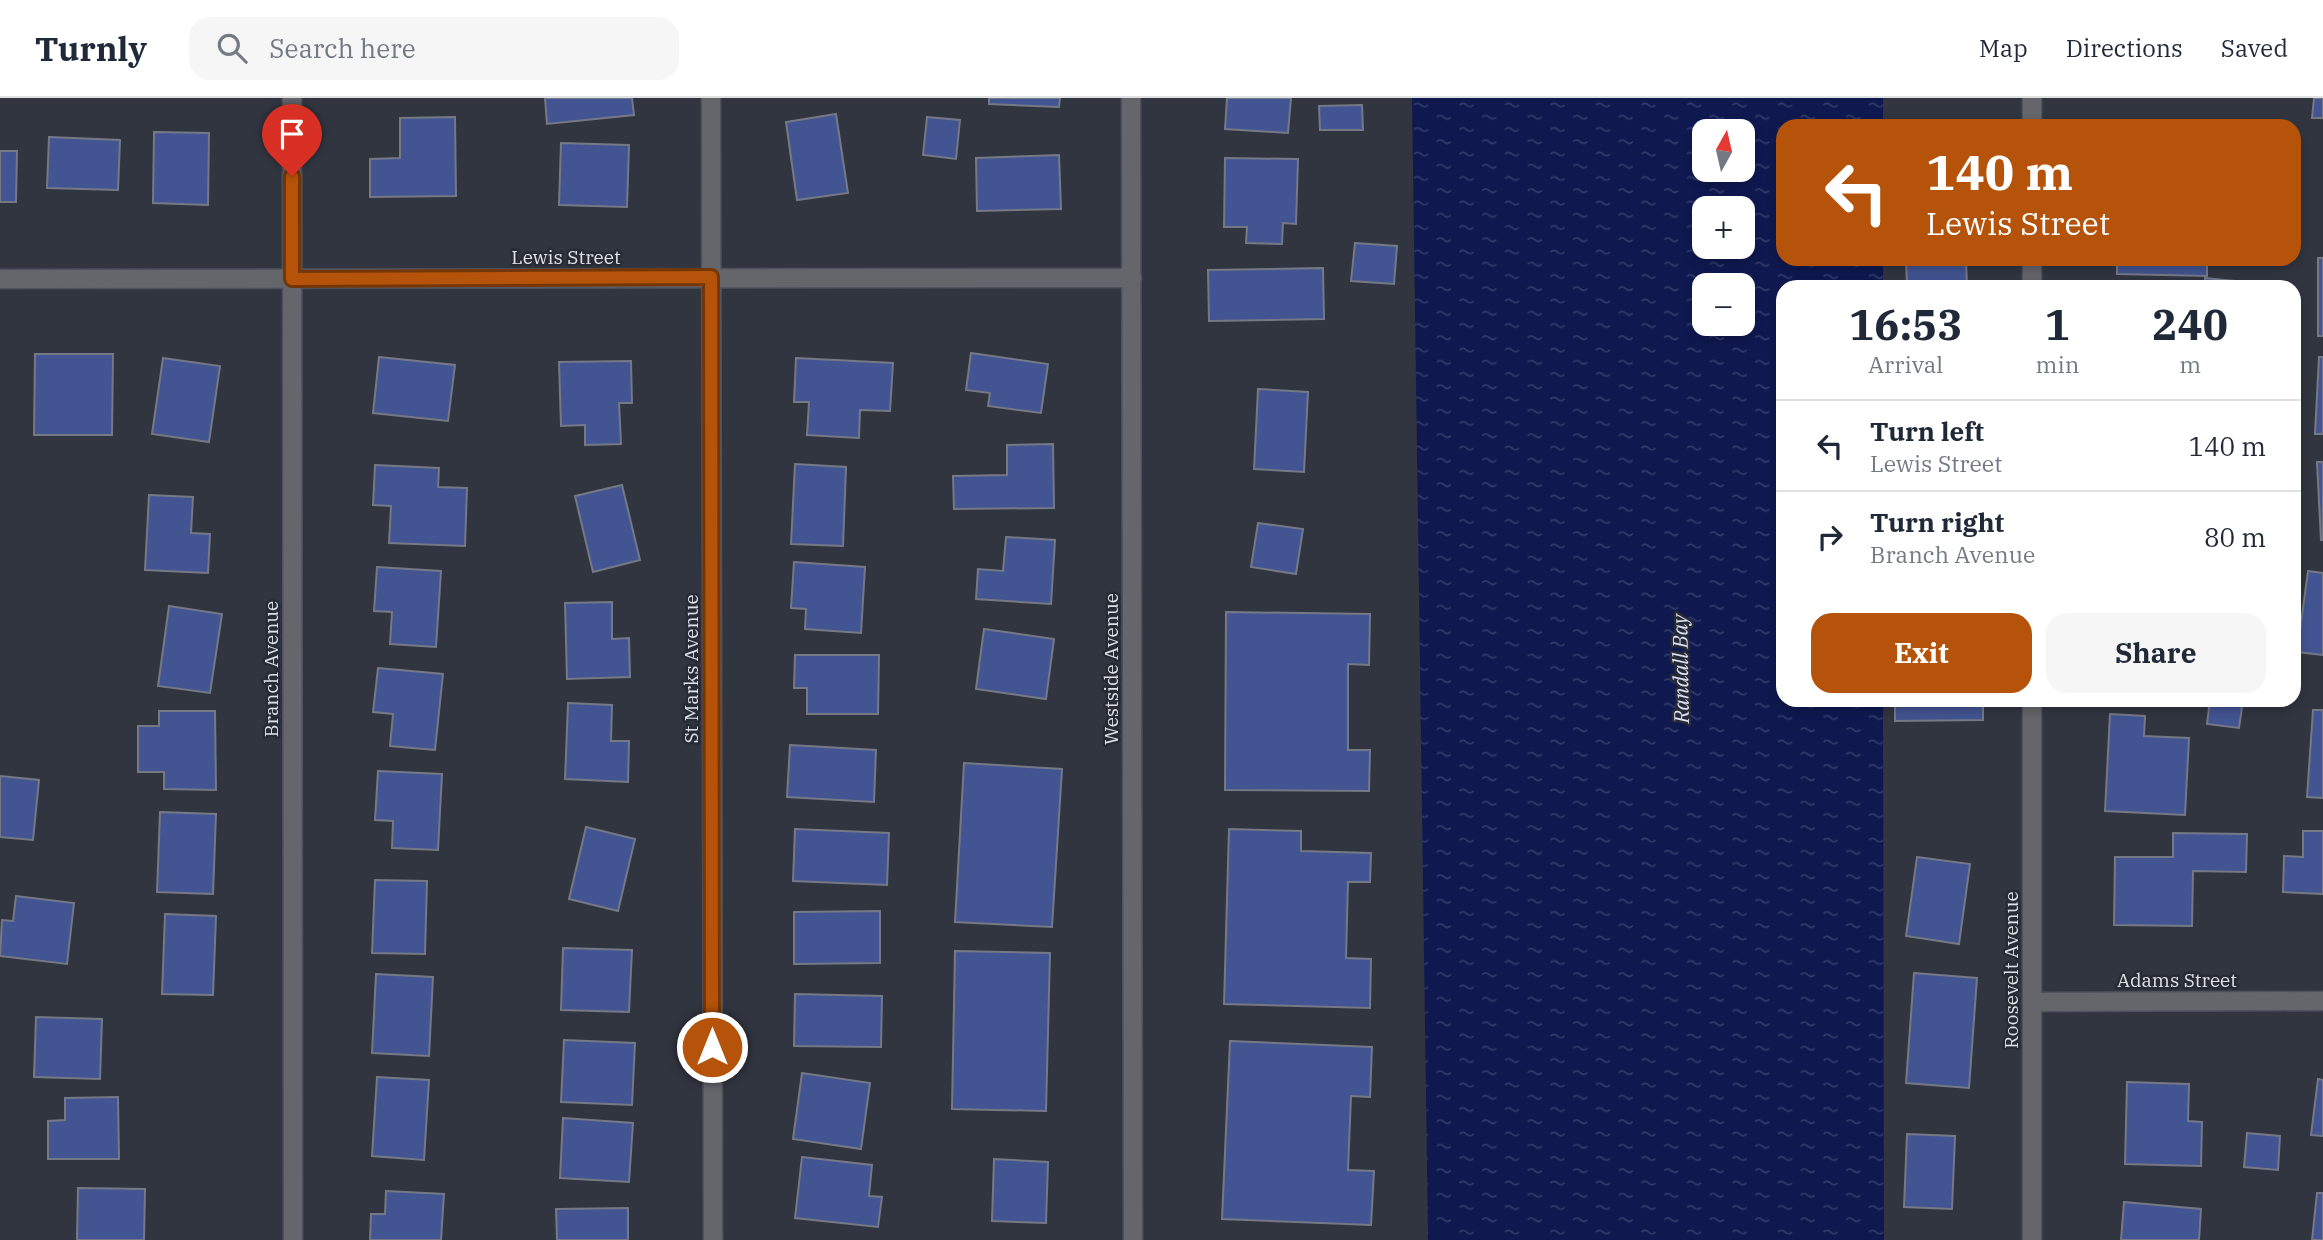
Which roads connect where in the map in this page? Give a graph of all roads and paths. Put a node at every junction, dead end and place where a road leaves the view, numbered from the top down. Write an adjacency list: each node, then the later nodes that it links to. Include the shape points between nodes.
1 (292, 98): 9 (street, Branch Avenue)
2 (711, 98): 6 (street, St Marks Avenue)
3 (1132, 98): 7 (street, Westside Avenue)
4 (2032, 98): 5 (street)
5 (2032, 119)
6 (711, 277): 7 (street, Lewis Street); 9 (street, Lewis Street); 14 (street, St Marks Avenue)
7 (1132, 278): 15 (street, Westside Avenue)
8 (0, 279): 9 (street, Lewis Street)
9 (292, 279): 13 (street, Branch Avenue)
10 (2032, 707): 12 (street, Roosevelt Avenue)
11 (2323, 1001): 12 (street, Adams Street)
12 (2032, 1002): 16 (street, Roosevelt Avenue)
13 (293, 1240)
14 (713, 1240)
15 (1133, 1240)
16 (2032, 1240)

